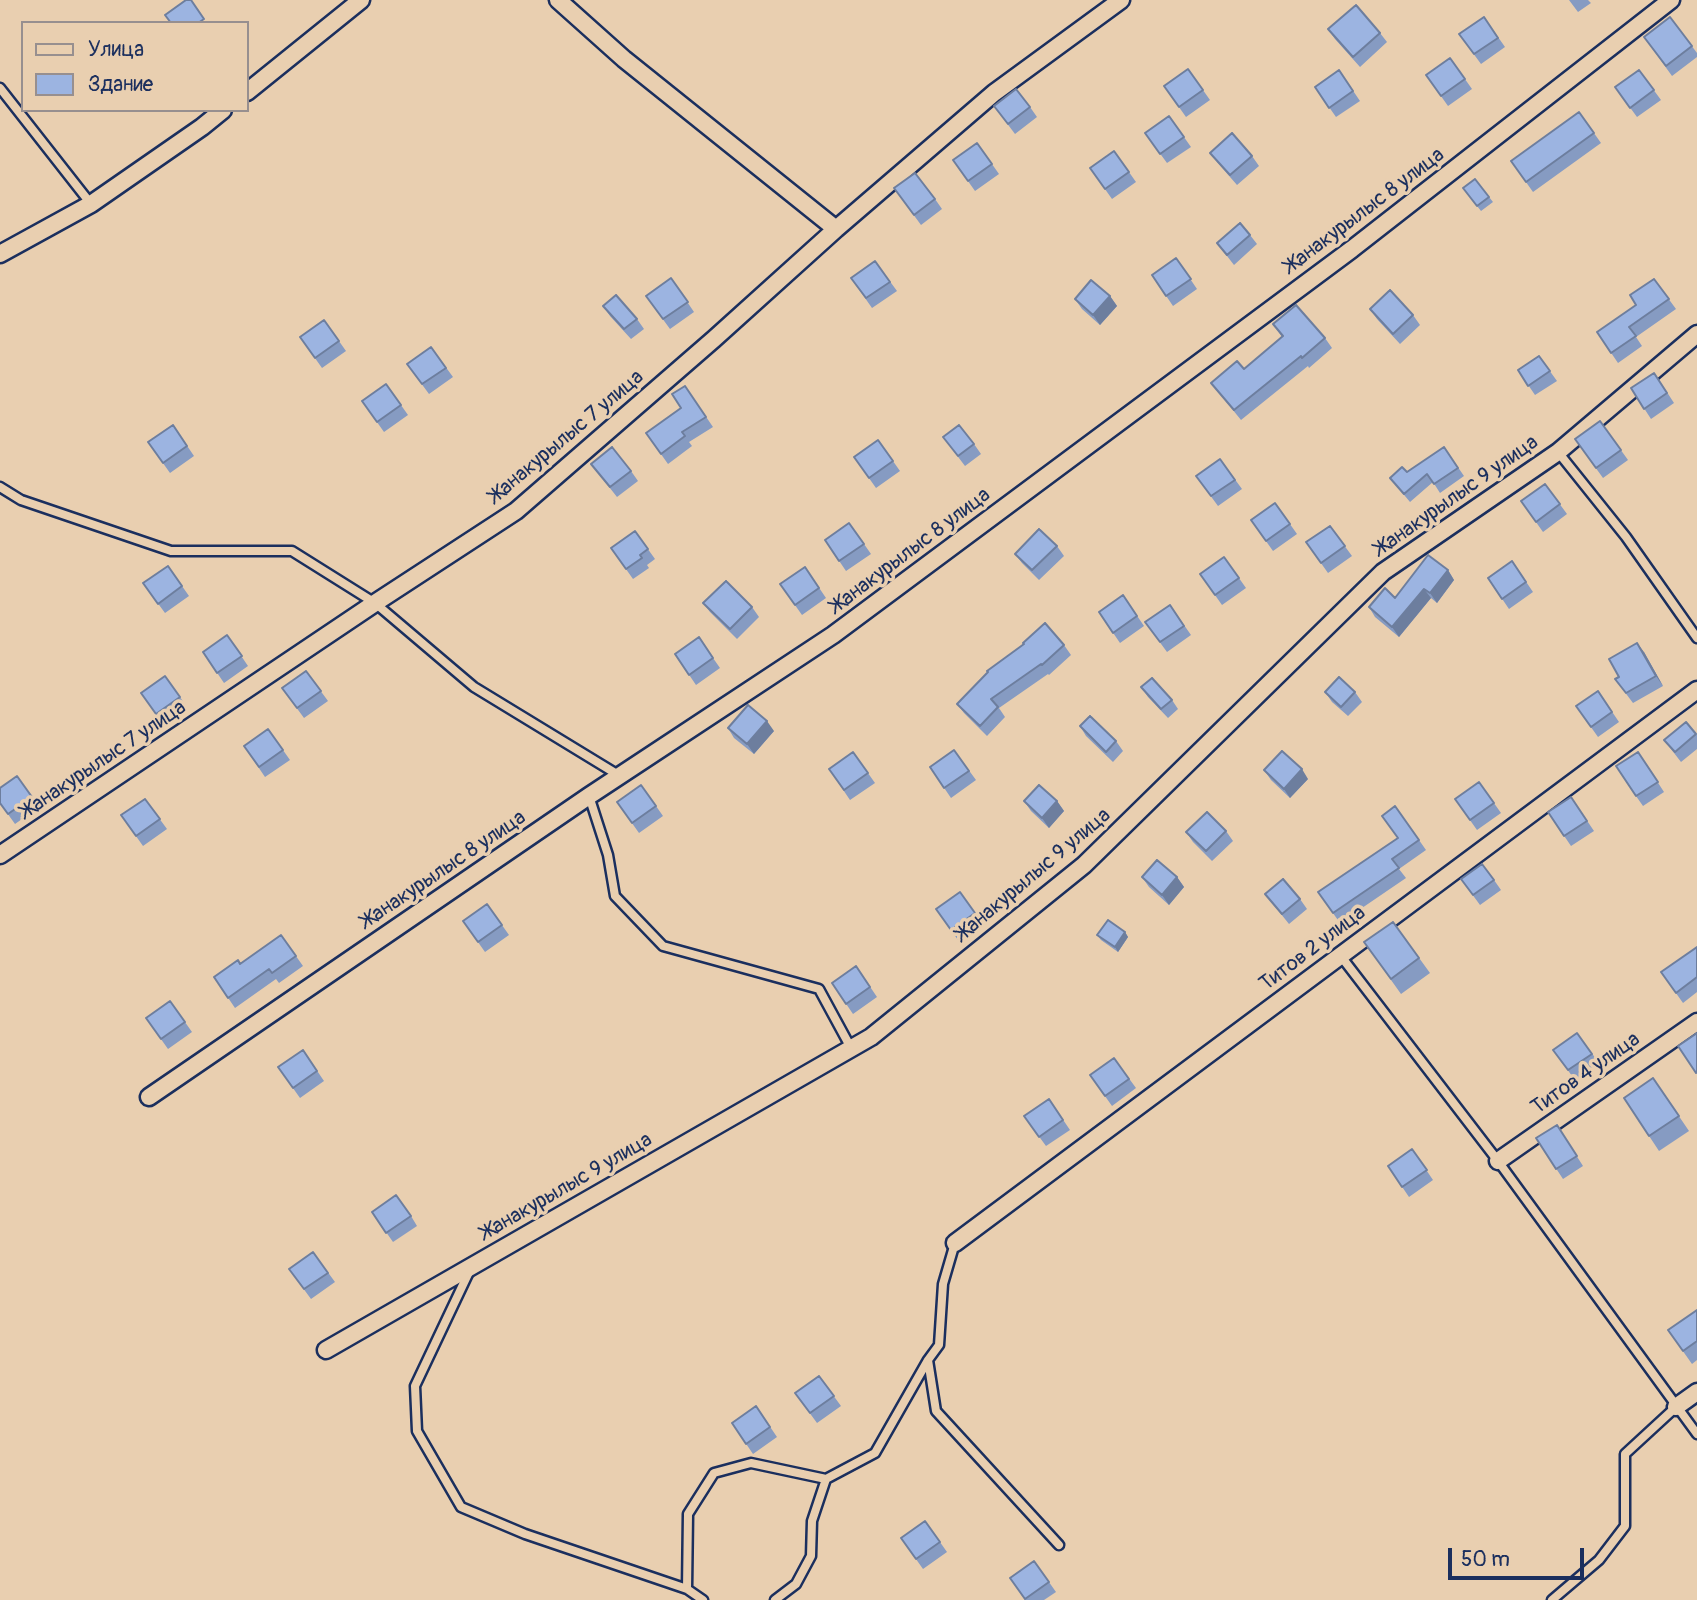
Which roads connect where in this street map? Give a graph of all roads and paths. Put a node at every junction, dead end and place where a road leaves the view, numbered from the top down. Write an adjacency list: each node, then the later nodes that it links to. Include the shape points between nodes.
1 (361, 0): 6 (street)
2 (558, 0): 9 (street, via 624,60)
3 (1121, 0): 9 (street, Жанакурылыс 7 улица, via 994,93)
4 (1671, 0): 17 (street, Жанакурылыс 8 улица, via 1352,249 833,635)
5 (0, 88): 8 (lane)
6 (248, 91)
7 (221, 112): 8 (street)
8 (91, 204): 10 (street)
9 (836, 229): 14 (street, Жанакурылыс 7 улица, via 516,511)
10 (0, 254)
11 (1697, 334): 12 (street, Жанакурылыс 9 улица)
12 (1558, 452): 15 (lane, via 1626,537); 22 (street, Жанакурылыс 9 улица, via 1383,572 1084,865)
13 (0, 487): 14 (lane, via 21,500 171,551 292,551)
14 (375, 603): 17 (lane, via 474,687); 19 (street, Жанакурылыс 7 улица)
15 (1697, 638)
16 (1697, 690): 20 (street, Титов 2 улица)
17 (620, 776): 18 (street, Жанакурылыс 8 улица)
18 (589, 796): 22 (lane, via 608,855 615,896 663,946 819,989); 23 (street, Жанакурылыс 8 улица)
19 (0, 855)
20 (1340, 955): 24 (lane); 25 (street, Титов 2 улица)
21 (1697, 1022): 24 (street, Титов 4 улица)
22 (851, 1048): 26 (street, Жанакурылыс 9 улица)
23 (149, 1097)
24 (1499, 1161): 30 (lane)
25 (955, 1243): 28 (lane, via 943,1284 939,1345)
26 (472, 1266): 27 (street, Жанакурылыс 9 улица); 34 (lane, via 415,1386 417,1431 461,1507 525,1534)
27 (326, 1350)
28 (928, 1360): 32 (lane, via 875,1454); 33 (lane, via 936,1411)
29 (1697, 1392): 30 (street)
30 (1676, 1407): 31 (lane); 37 (lane, via 1625,1454 1625,1526 1598,1560)
31 (1697, 1434)
32 (826, 1479): 34 (lane, via 751,1463 714,1473 688,1514); 36 (lane, via 812,1521 811,1556 796,1584)
33 (1059, 1545)
34 (687, 1589): 35 (lane)
35 (703, 1600)
36 (775, 1600)
37 (1552, 1600)

